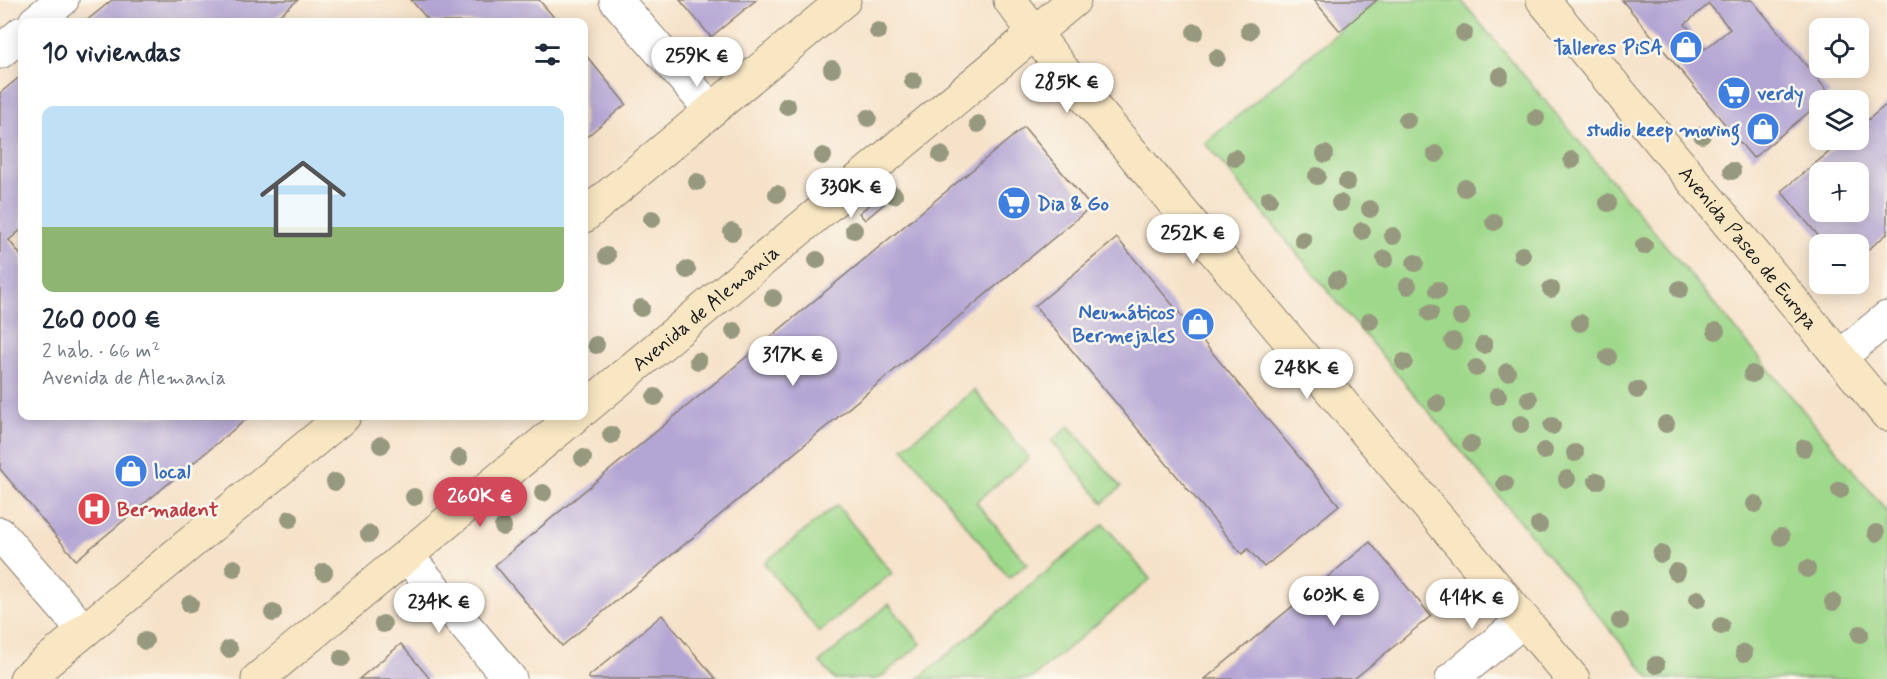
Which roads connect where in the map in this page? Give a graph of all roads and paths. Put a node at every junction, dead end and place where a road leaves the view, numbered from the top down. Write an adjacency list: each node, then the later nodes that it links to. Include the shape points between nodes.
1 (62, 0): 7 (street)
2 (616, 0): 11 (street)
3 (844, 0): 11 (main road)
4 (1010, 0): 8 (main road)
5 (1074, 0): 8 (main road, Avenida de Alemania)
6 (1543, 0): 14 (main road, Avenida Paseo de Europa)
7 (40, 18)
8 (1035, 33): 15 (main road, Avenida de Alemania); 21 (main road)
9 (18, 36): 10 (street)
10 (0, 52)
11 (711, 110): 12 (main road)
12 (588, 213)
13 (1887, 318): 14 (street)
14 (1840, 357): 16 (main road, Avenida Paseo de Europa)
15 (588, 406)
16 (1887, 414)
17 (339, 420): 22 (main road)
18 (570, 420): 20 (main road)
19 (0, 534): 22 (street)
20 (407, 556): 24 (main road); 25 (street)
21 (1524, 620): 26 (street); 27 (main road)
22 (84, 631): 23 (main road)
23 (26, 679)
24 (258, 679)
25 (510, 679)
26 (1452, 679)
27 (1573, 679)

